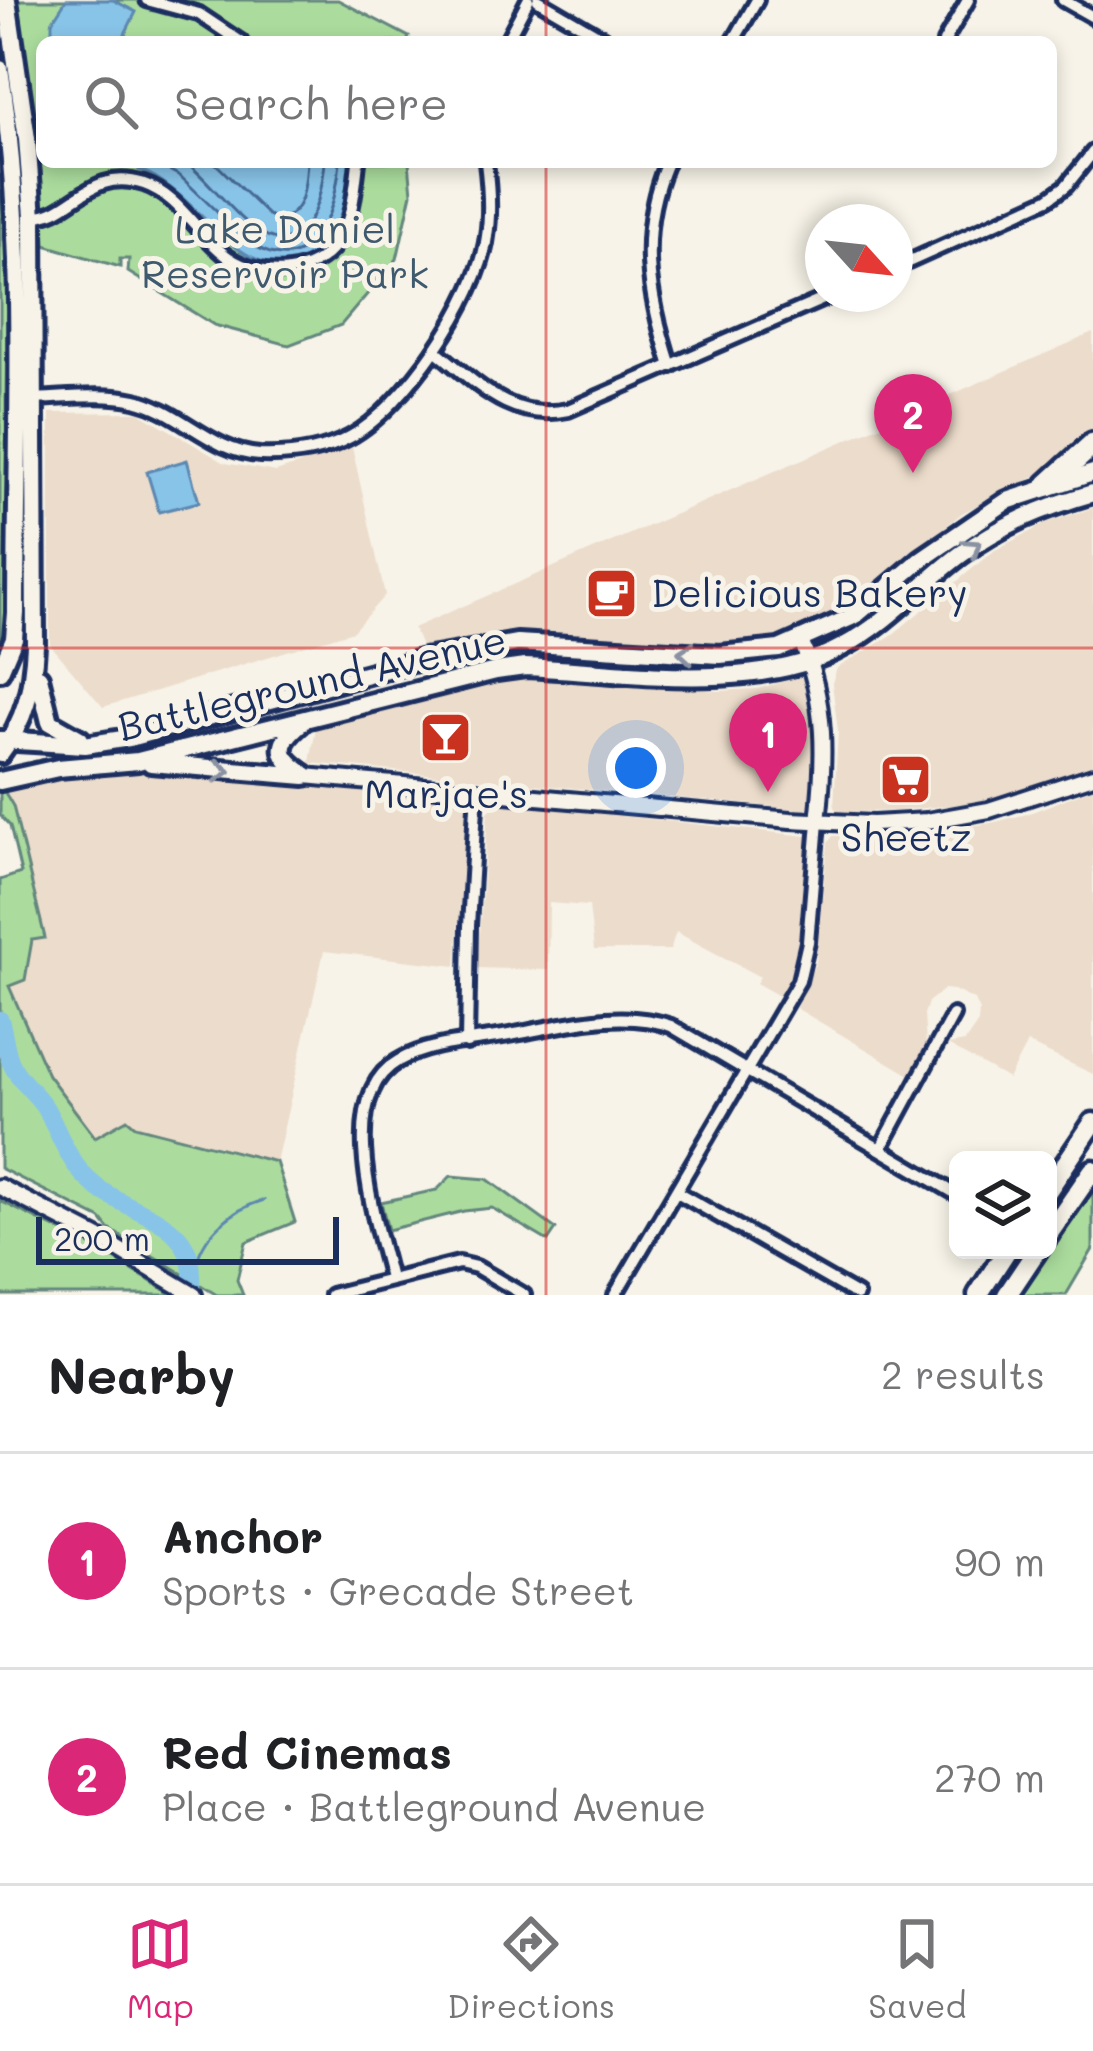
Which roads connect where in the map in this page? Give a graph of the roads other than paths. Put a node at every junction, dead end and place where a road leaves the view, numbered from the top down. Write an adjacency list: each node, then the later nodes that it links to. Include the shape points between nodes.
1 (7, 0): 19 (main road)
2 (147, 0): 9 (street, via 199,14)
3 (528, 0): 10 (street)
4 (538, 0): 11 (street)
5 (757, 0): 12 (street)
6 (968, 0): 13 (street)
7 (1063, 0): 8 (street)
8 (1093, 16)
9 (232, 36)
10 (509, 36)
11 (600, 36)
12 (736, 36)
13 (947, 36)
14 (0, 69): 32 (main road, via 17,300 16,613)
15 (1093, 152): 20 (street, via 1048,199)
16 (357, 168): 19 (street, via 336,245 296,271 251,268 228,257 144,184 86,188 49,216)
17 (486, 168): 22 (street, via 488,238 480,267)
18 (665, 168): 23 (street, via 650,214 648,279)
19 (32, 216): 24 (main road)
20 (913, 260)
21 (805, 307): 23 (street)
22 (435, 350): 23 (street, via 506,404 544,415); 24 (street, via 376,419 302,454 254,455 133,399)
23 (671, 366)
24 (33, 399): 30 (main road)
25 (1093, 444): 27 (highway)
26 (1093, 473): 27 (main road, Battleground Avenue)
27 (1048, 485): 29 (main road, Battleground Avenue, via 974,520 856,615)
28 (1093, 494): 31 (main road, Battleground Avenue, one-way to 28, via 874,627 994,533)
29 (801, 641): 31 (street); 34 (main road, Battleground Avenue, one-way to 34, via 720,656 496,646)
30 (35, 644): 34 (main road, via 50,722); 35 (main road, via 30,694)
31 (809, 660): 33 (main road, Battleground Avenue, via 709,675 525,667); 41 (street, via 824,727)
32 (0, 671)
33 (306, 718): 36 (main road, Battleground Avenue); 37 (main road, via 282,749)
34 (98, 743): 35 (main road, Battleground Avenue)
35 (3, 745)
36 (138, 761): 37 (main road, one-way to 37); 39 (main road, Battleground Avenue)
37 (305, 776): 40 (street)
38 (1093, 776): 41 (street, via 927,821)
39 (0, 781)
40 (477, 790): 41 (street); 43 (street)
41 (818, 822): 44 (street, via 805,962)
42 (953, 1016): 46 (street)
43 (467, 1042): 44 (street, via 631,1018 670,1026); 55 (street, via 403,1058 373,1092 364,1156)
44 (748, 1070): 46 (street); 51 (street)
45 (1093, 1123): 48 (highway)
46 (881, 1148): 50 (street)
47 (1093, 1170): 52 (highway)
48 (1057, 1177)
49 (0, 1187): 56 (street)
50 (949, 1190)
51 (677, 1192): 59 (street); 60 (street)
52 (1057, 1222)
53 (1001, 1259): 61 (highway)
54 (1031, 1259): 62 (highway)
55 (390, 1279): 57 (street); 58 (street, via 459,1263)
56 (194, 1295)
57 (331, 1295)
58 (524, 1295)
59 (615, 1295)
60 (857, 1295)
61 (978, 1295)
62 (1007, 1295)

